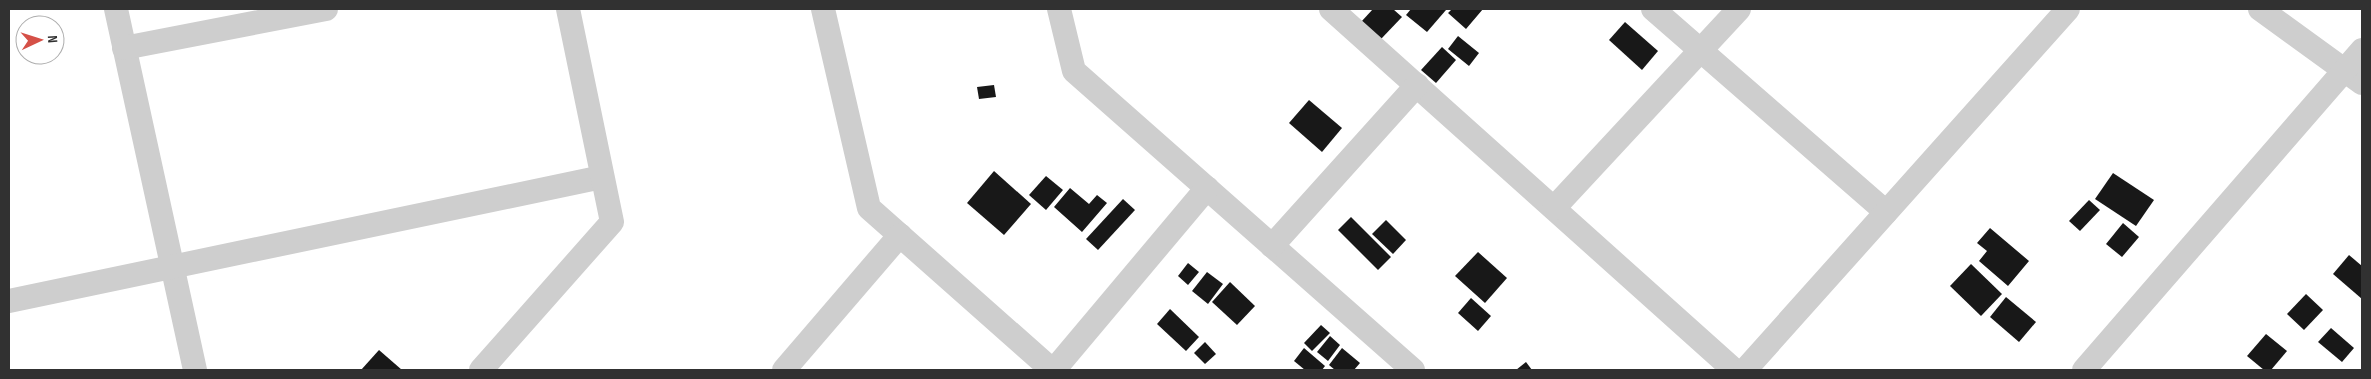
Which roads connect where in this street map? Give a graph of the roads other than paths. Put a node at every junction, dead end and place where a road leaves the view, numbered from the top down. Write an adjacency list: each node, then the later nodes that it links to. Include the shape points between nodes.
1 (116, 9): 11 (street)
2 (326, 9): 11 (street)
3 (568, 9): 16 (street)
4 (823, 9): 20 (street, via 869,208)
5 (1059, 9): 17 (street, via 1074,71)
6 (1331, 9): 15 (street)
7 (1653, 9): 13 (street)
8 (1739, 9): 13 (street)
9 (2068, 9): 19 (street)
10 (2260, 9): 14 (street)
11 (124, 48): 22 (street)
12 (2362, 50): 14 (street)
13 (1702, 51): 18 (street); 19 (street)
14 (2354, 76): 31 (street)
15 (1417, 85): 18 (street); 21 (street)
16 (602, 177): 22 (street); 25 (street, via 612,222)
17 (1207, 188): 21 (street); 27 (street)
18 (1554, 208): 29 (street)
19 (1886, 212): 30 (street)
20 (900, 234): 26 (street); 27 (street)
21 (1272, 246): 28 (street)
22 (172, 267): 23 (street); 24 (street)
23 (9, 301)
24 (195, 370)
25 (482, 370)
26 (784, 370)
27 (1053, 370)
28 (1413, 370)
29 (1734, 370)
30 (1745, 370)
31 (2084, 370)

